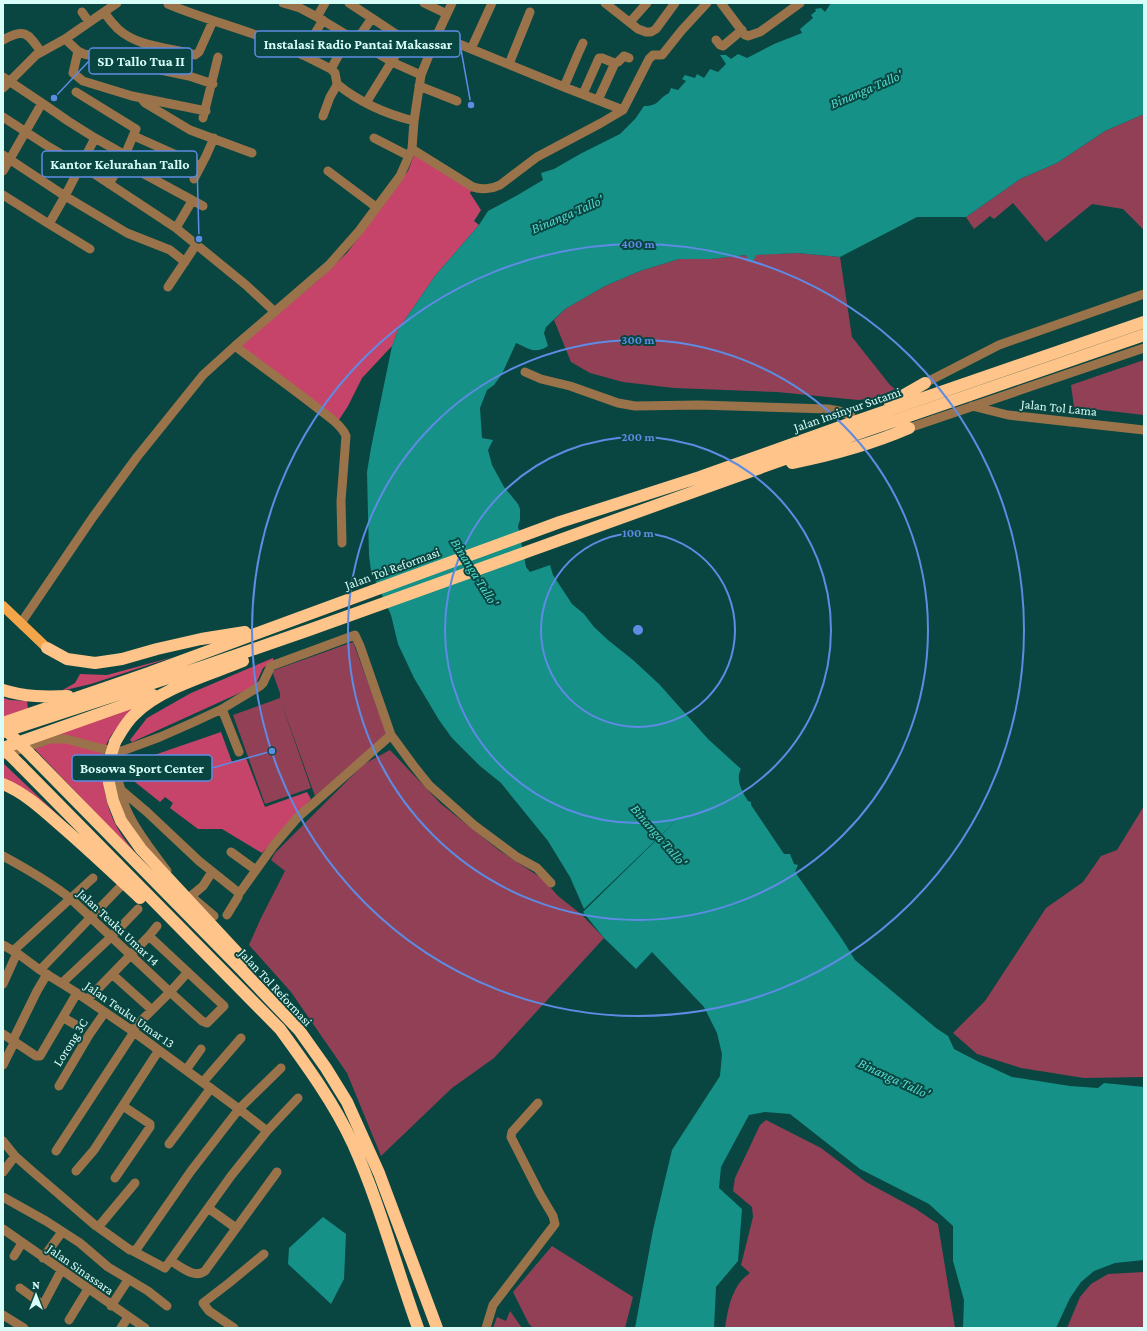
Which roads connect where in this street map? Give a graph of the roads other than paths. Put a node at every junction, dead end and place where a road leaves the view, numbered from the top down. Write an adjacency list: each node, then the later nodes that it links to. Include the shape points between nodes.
1 (117, 3): 17 (street)
2 (283, 3): 15 (street)
3 (325, 3): 21 (street)
4 (350, 3): 20 (street)
5 (424, 3): 19 (street)
6 (452, 3): 19 (street)
7 (492, 3): 32 (street)
8 (605, 3): 24 (street)
9 (648, 3): 24 (street)
10 (675, 3): 24 (street, via 652,32 642,32)
11 (707, 3): 55 (street, via 662,55 649,59)
12 (721, 3): 25 (street)
13 (800, 3): 25 (street, via 756,34 748,36)
14 (168, 4): 22 (street)
15 (301, 5): 21 (street)
16 (82, 12): 23 (street)
17 (104, 12): 22 (street, via 117,29 132,38 195,55 199,52); 23 (street)
18 (530, 12): 40 (street)
19 (447, 14): 26 (street)
20 (372, 18): 28 (street); 38 (street, via 405,40)
21 (320, 19): 28 (street); 35 (street)
22 (213, 21): 35 (street, via 270,40)
23 (89, 22): 27 (street)
24 (630, 22)
25 (742, 30): 30 (street, via 723,46)
26 (437, 35): 32 (street); 42 (street)
27 (65, 39): 33 (street); 34 (street)
28 (353, 39): 38 (street); 41 (street)
29 (3, 40): 34 (street, via 14,34 23,33)
30 (716, 40)
31 (583, 43): 47 (street)
32 (471, 49): 40 (street)
33 (78, 51): 44 (street, via 189,76); 50 (street, via 73,73 82,80)
34 (41, 52): 43 (street)
35 (302, 55): 41 (street)
36 (218, 57): 44 (street)
37 (629, 58): 39 (street, via 624,56)
38 (392, 62): 42 (street); 54 (street)
39 (616, 63): 49 (street, via 599,58); 52 (street)
40 (509, 64): 47 (street)
41 (331, 69): 45 (street, via 335,73)
42 (421, 75): 46 (street)
43 (5, 82): 53 (street)
44 (212, 84): 50 (street, via 205,114 177,104)
45 (337, 84): 54 (street); 56 (street)
46 (419, 86): 51 (street); 58 (street)
47 (564, 88): 49 (street)
48 (76, 92): 60 (street, via 135,127)
49 (583, 94): 52 (street)
50 (141, 98): 62 (street, via 190,130)
51 (457, 100)
52 (598, 100): 55 (street)
53 (42, 103): 59 (street); 61 (street)
54 (366, 103): 58 (street, via 394,116)
55 (623, 110): 64 (street, via 537,157 495,187 473,187)
56 (323, 116)
57 (3, 117): 59 (street)
58 (414, 121): 64 (street)
59 (26, 131): 66 (street); 68 (street)
60 (134, 136): 67 (street); 69 (street)
61 (96, 138): 67 (street); 68 (street)
62 (214, 138): 65 (street); 69 (street)
63 (374, 138): 64 (street)
64 (410, 152): 78 (street, via 400,176)
65 (252, 153)
66 (7, 158): 70 (street); 75 (street)
67 (123, 158): 73 (street); 76 (street)
68 (81, 165): 73 (street); 75 (street)
69 (201, 166): 72 (street)
70 (3, 171)
71 (328, 171): 78 (street)
72 (194, 179)
73 (109, 184): 80 (street)
74 (3, 195): 79 (street)
75 (65, 196): 79 (street); 83 (street, via 127,233 170,250)
76 (192, 201): 77 (street); 80 (street)
77 (203, 206)
78 (376, 208): 86 (street, via 329,265)
79 (49, 224): 82 (street)
80 (176, 228): 81 (street)
81 (196, 245): 83 (street); 86 (street, via 246,285)
82 (90, 249)
83 (185, 262): 84 (street)
84 (168, 287)
85 (1144, 294): 92 (street, via 999,345)
86 (274, 312): 89 (street)
87 (1144, 322): 94 (highway, Jalan Insinyur Sutami)
88 (1144, 335): 97 (highway, Jalan Insinyur Sutami)
89 (235, 346): 99 (street, via 332,420 346,435 341,501); 101 (street, via 203,375 137,457 78,537)
90 (1144, 348): 93 (street)
91 (525, 372): 94 (street, via 618,403 636,406 828,409)
92 (924, 383): 94 (highway)
93 (972, 406): 95 (street); 96 (street, Jalan Tol Lama, via 1008,415)
94 (858, 420): 98 (highway, Jalan Insinyur Sutami, via 700,477)
95 (909, 428): 97 (highway, via 822,457)
96 (1144, 430)
97 (754, 470): 103 (highway, Jalan Insinyur Sutami)
98 (560, 522): 102 (highway, Jalan Tol Reformasi)
99 (342, 543)
100 (3, 606): 101 (main road)
101 (21, 623): 104 (main road)
102 (279, 624): 104 (highway, via 201,638 122,659 94,663 67,659); 107 (highway)
103 (309, 630): 105 (highway, via 282,645); 111 (highway)
104 (47, 648)
105 (180, 686): 113 (highway, via 153,698 134,714 123,728); 114 (highway)
106 (3, 690): 107 (highway, via 26,696 46,697)
107 (85, 694): 109 (highway)
108 (222, 708): 112 (street, via 260,686 271,666 355,635); 113 (street, via 160,736); 115 (street)
109 (3, 723)
110 (3, 727): 151 (highway, Jalan Tol Reformasi, bridge)
111 (3, 732)
112 (391, 735): 120 (street, via 298,817); 123 (street, via 413,765 439,793 474,825 517,857 537,868)
113 (118, 746): 114 (street, via 103,749 66,739 50,739); 117 (street, via 118,780); 151 (highway, bridge, via 109,761 109,783 121,821 137,844 264,982)
114 (4, 749): 150 (highway, Jalan Tol Reformasi, bridge)
115 (239, 752)
116 (3, 784): 150 (highway, via 22,794 91,852)
117 (121, 790): 121 (street); 126 (street, via 136,826 167,870)
118 (231, 852): 120 (street)
119 (3, 856): 127 (street, Jalan Teuku Umar 14)
120 (256, 870): 125 (street)
121 (212, 872): 125 (street); 126 (street, via 203,886)
122 (93, 878): 127 (street)
123 (551, 883)
124 (121, 886): 131 (street)
125 (239, 893): 129 (street)
126 (191, 896): 130 (street)
127 (71, 899): 131 (street, Jalan Teuku Umar 14); 136 (street)
128 (138, 909): 134 (street)
129 (227, 915)
130 (214, 916)
131 (91, 918): 134 (street, Jalan Teuku Umar 14); 138 (street)
132 (157, 926): 133 (street)
133 (149, 936): 137 (street); 139 (street)
134 (111, 937): 137 (street, Jalan Teuku Umar 14); 142 (street)
135 (3, 945): 136 (street, Jalan Teuku Umar 13)
136 (15, 952): 138 (street, Jalan Teuku Umar 13); 141 (street)
137 (130, 955): 140 (street); 143 (street, Jalan Teuku Umar 14)
138 (44, 972): 142 (street, Jalan Teuku Umar 13); 155 (street)
139 (188, 972): 143 (street); 143 (street, Jalan Teuku Umar 14, via 224,1006 208,1023 205,1023)
140 (112, 974): 145 (street); 146 (street)
141 (3, 984)
142 (62, 984): 144 (street, Jalan Teuku Umar 13)
143 (170, 992): 146 (street)
144 (78, 993): 145 (street, Jalan Teuku Umar 13); 148 (street)
145 (87, 1000): 147 (street, Jalan Teuku Umar 13)
146 (152, 1010): 152 (street)
147 (105, 1012): 152 (street, Jalan Teuku Umar 13); 162 (street, Lorong 3C)
148 (64, 1018): 149 (street); 155 (street, via 39,1057)
149 (76, 1025)
150 (280, 1029): 202 (highway, Jalan Tol Reformasi, via 320,1085 353,1144 368,1179)
151 (299, 1030): 203 (highway, Jalan Tol Reformasi, via 347,1102 379,1173)
152 (133, 1031): 157 (street, Jalan Teuku Umar 13); 170 (street)
153 (3, 1034): 155 (street)
154 (241, 1038): 161 (street)
155 (14, 1040): 158 (street)
156 (201, 1049): 160 (street)
157 (159, 1050): 160 (street, Jalan Teuku Umar 13); 165 (street)
158 (3, 1065)
159 (281, 1068): 166 (street)
160 (186, 1070): 161 (street, Jalan Teuku Umar 13)
161 (207, 1085): 166 (street, Jalan Teuku Umar 13); 169 (street)
162 (59, 1086)
163 (298, 1098): 167 (street)
164 (538, 1103): 204 (street, via 512,1132 511,1137 555,1224 493,1305)
165 (123, 1106): 172 (street, via 94,1150); 175 (street, via 150,1124 150,1127)
166 (239, 1109): 167 (street, Jalan Teuku Umar 13); 184 (street)
167 (267, 1131): 178 (street)
168 (3, 1141): 171 (street)
169 (169, 1144)
170 (56, 1151)
171 (15, 1156): 173 (street); 179 (street)
172 (76, 1171)
173 (3, 1172)
174 (277, 1172): 180 (street)
175 (115, 1178)
176 (135, 1184): 179 (street, via 100,1225)
177 (3, 1197): 182 (street)
178 (208, 1208): 180 (street); 188 (street)
179 (95, 1225): 184 (street)
180 (236, 1228): 188 (street, via 201,1274)
181 (3, 1230): 183 (street, Jalan Sinassara)
182 (62, 1232): 187 (street); 190 (street)
183 (22, 1243): 186 (street); 187 (street, Jalan Sinassara)
184 (134, 1250): 188 (street)
185 (264, 1254): 198 (street, via 203,1303)
186 (14, 1256)
187 (43, 1258): 189 (street, Jalan Sinassara)
188 (168, 1264)
189 (61, 1271): 191 (street, via 43,1305); 192 (street, Jalan Sinassara)
190 (128, 1280): 193 (street); 194 (street)
191 (20, 1288)
192 (88, 1289): 193 (street, Jalan Sinassara); 197 (street)
193 (111, 1306): 196 (street, Jalan Sinassara)
194 (167, 1306)
195 (3, 1315): 199 (street)
196 (128, 1317): 200 (street); 201 (street, Jalan Sinassara)
197 (69, 1320)
198 (228, 1326)
199 (24, 1328)
200 (121, 1328)
201 (145, 1328)
202 (418, 1328)
203 (437, 1328)
204 (486, 1328)

